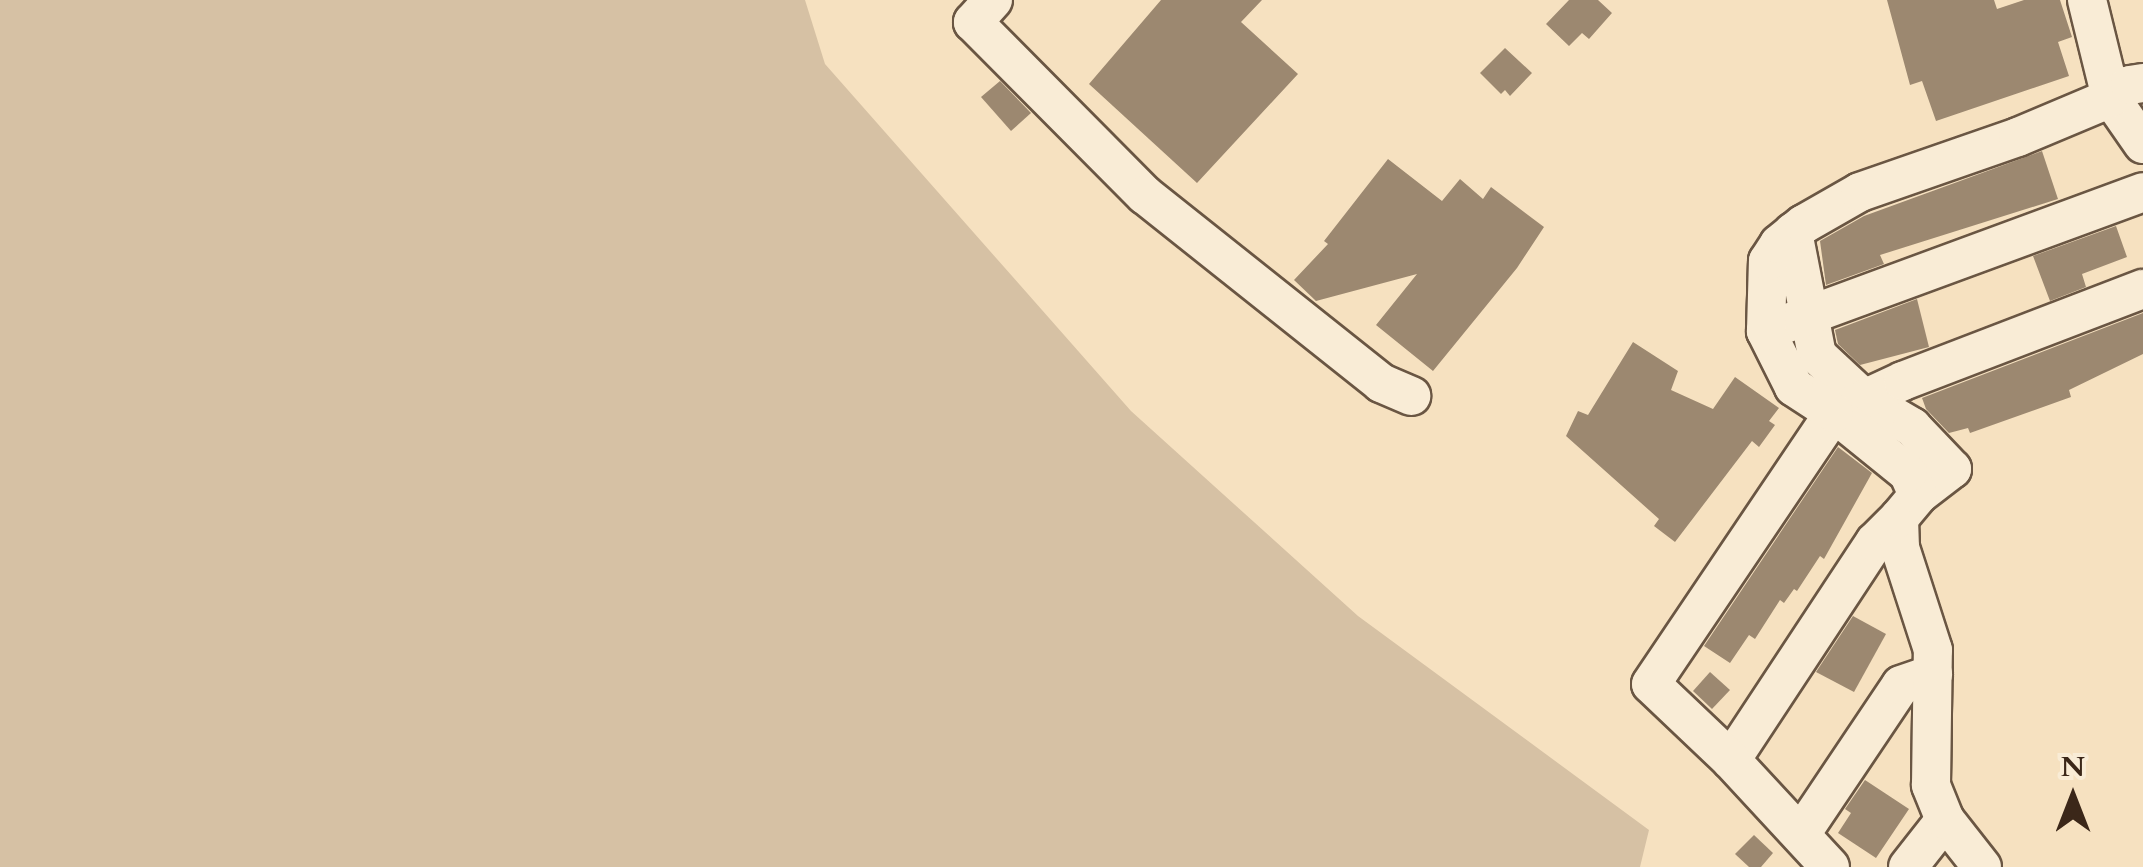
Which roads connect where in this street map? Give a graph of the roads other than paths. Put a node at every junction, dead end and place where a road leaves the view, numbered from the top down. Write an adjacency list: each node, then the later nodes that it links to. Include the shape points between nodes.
1 (994, 0): 10 (street, via 974,22 1144,195 1381,382)
2 (2086, 0): 3 (street)
3 (2127, 91): 4 (street); 6 (street, via 1860,192)
4 (2143, 144)
5 (2143, 192): 8 (street)
6 (1793, 232): 8 (street); 9 (street, via 1768,261)
7 (2143, 289): 11 (street)
8 (1807, 318): 9 (street); 11 (street, via 1817,355)
9 (1766, 331): 11 (street, via 1794,387)
10 (1410, 396)
11 (1849, 406): 12 (street, via 1908,473); 14 (street, via 1651,684)
12 (1908, 506): 13 (street, via 1900,548 1933,650); 14 (street, via 1876,542)
13 (1933, 674): 15 (street, via 1931,785); 16 (street, via 1901,685)
14 (1730, 760): 16 (street)
15 (1944, 820): 18 (street); 19 (street)
16 (1802, 834): 17 (street)
17 (1830, 867)
18 (1908, 867)
19 (1982, 867)

